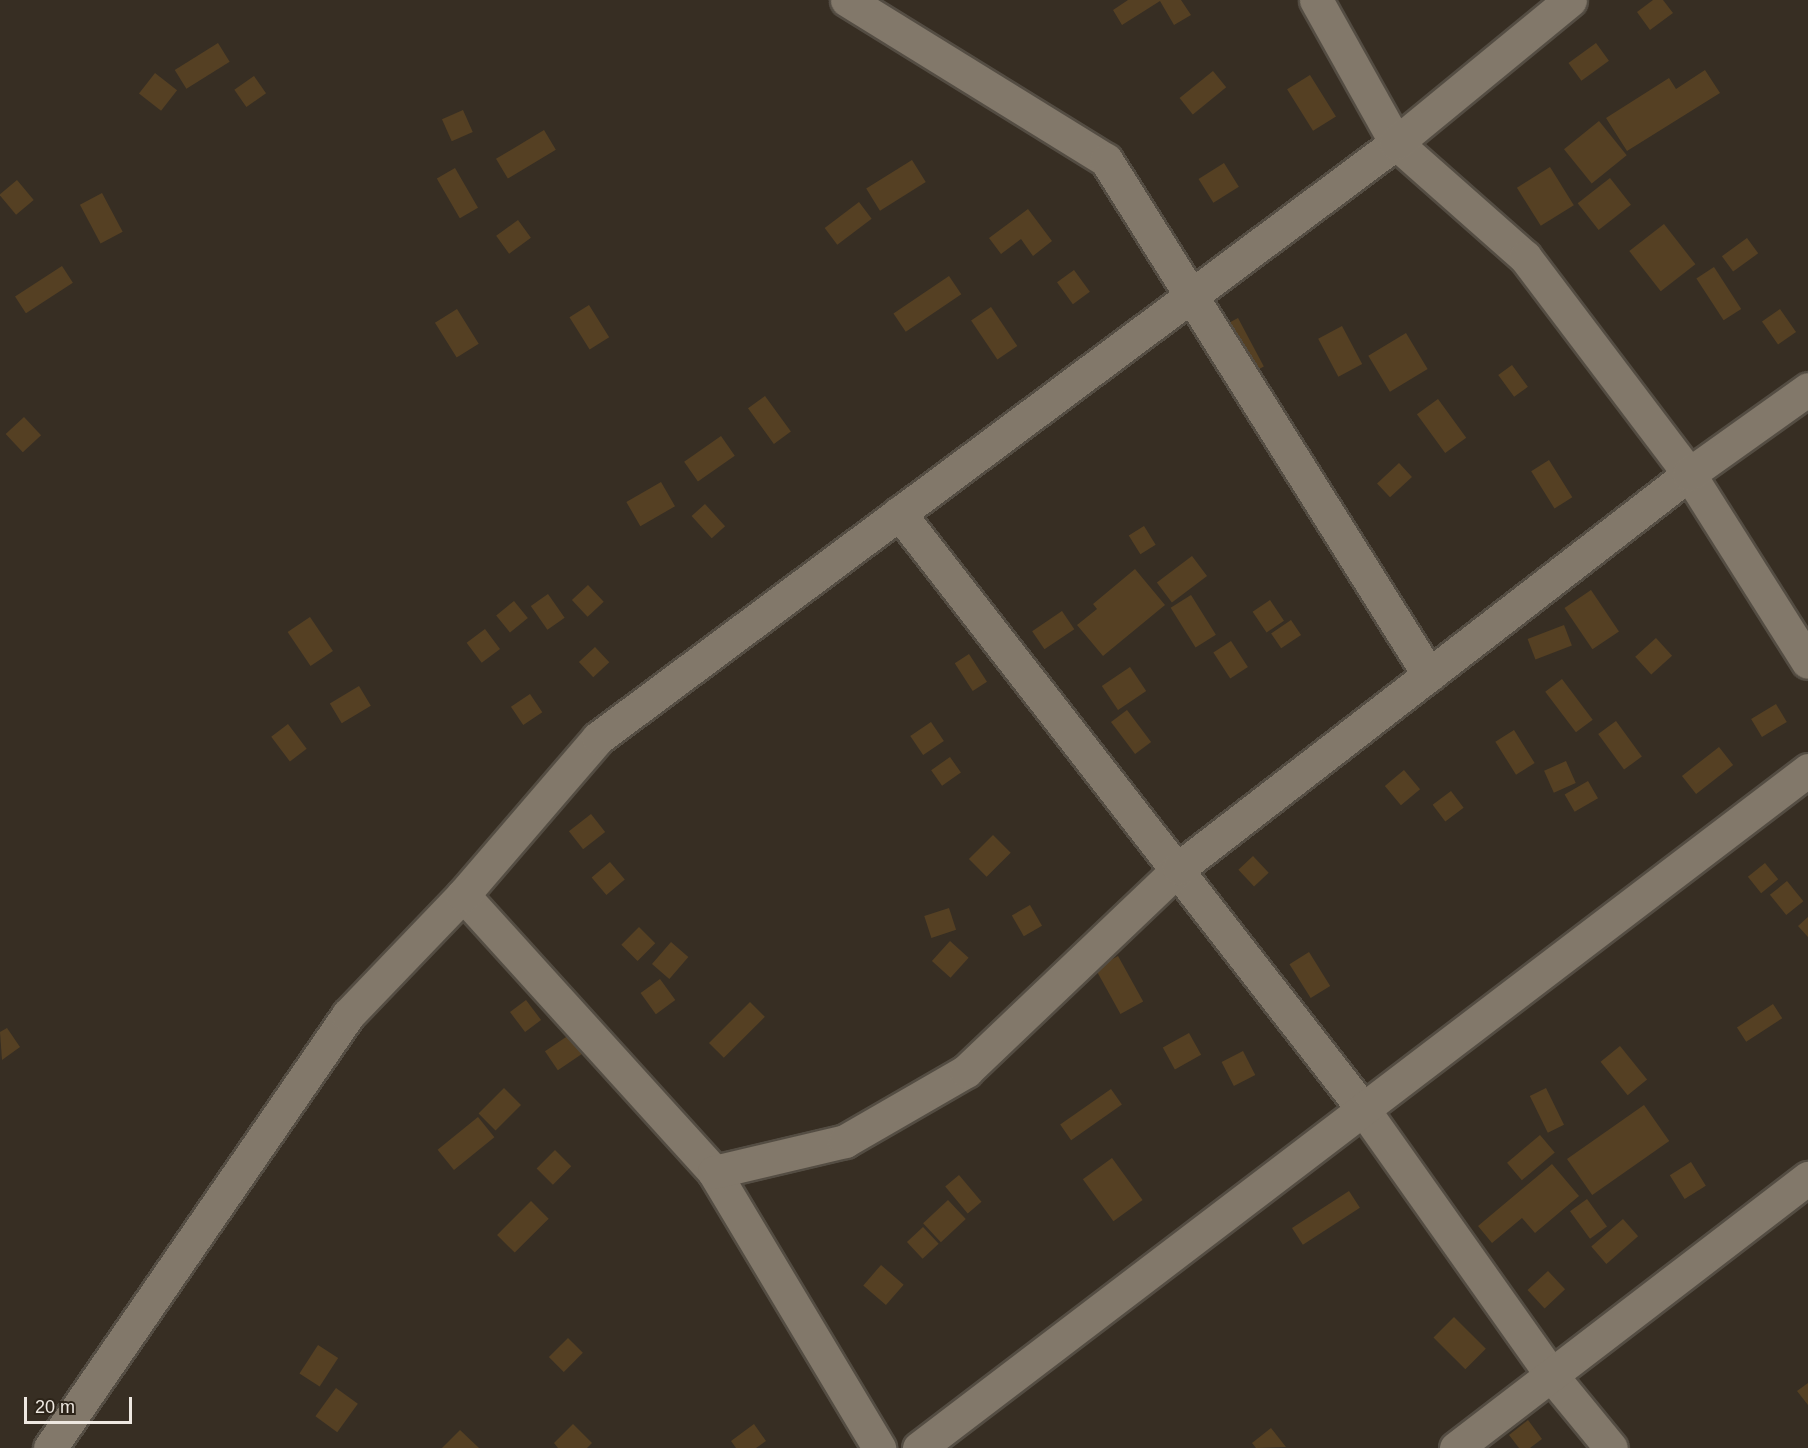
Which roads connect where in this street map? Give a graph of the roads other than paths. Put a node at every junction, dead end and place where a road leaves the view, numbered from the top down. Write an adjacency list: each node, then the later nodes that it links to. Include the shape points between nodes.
1 (846, 0): 5 (street, via 1106,160)
2 (1316, 0): 4 (street)
3 (1570, 0): 4 (street)
4 (1396, 143): 5 (street); 7 (street, via 1525,256)
5 (1191, 295): 8 (street); 10 (street)
6 (1808, 389): 7 (street)
7 (1689, 474): 9 (street); 10 (street)
8 (899, 513): 12 (street); 13 (street, via 598,738)
9 (1808, 662)
10 (1429, 675): 12 (street)
11 (1808, 770): 14 (street)
12 (1179, 868): 14 (street); 15 (street, via 966,1071 845,1141)
13 (463, 895): 15 (street); 18 (street, via 348,1016)
14 (1363, 1109): 17 (street); 20 (street)
15 (714, 1172): 19 (street)
16 (1808, 1178): 17 (street)
17 (1551, 1375): 21 (street); 22 (street)
18 (50, 1448)
19 (879, 1448)
20 (919, 1448)
21 (1456, 1448)
22 (1611, 1448)

